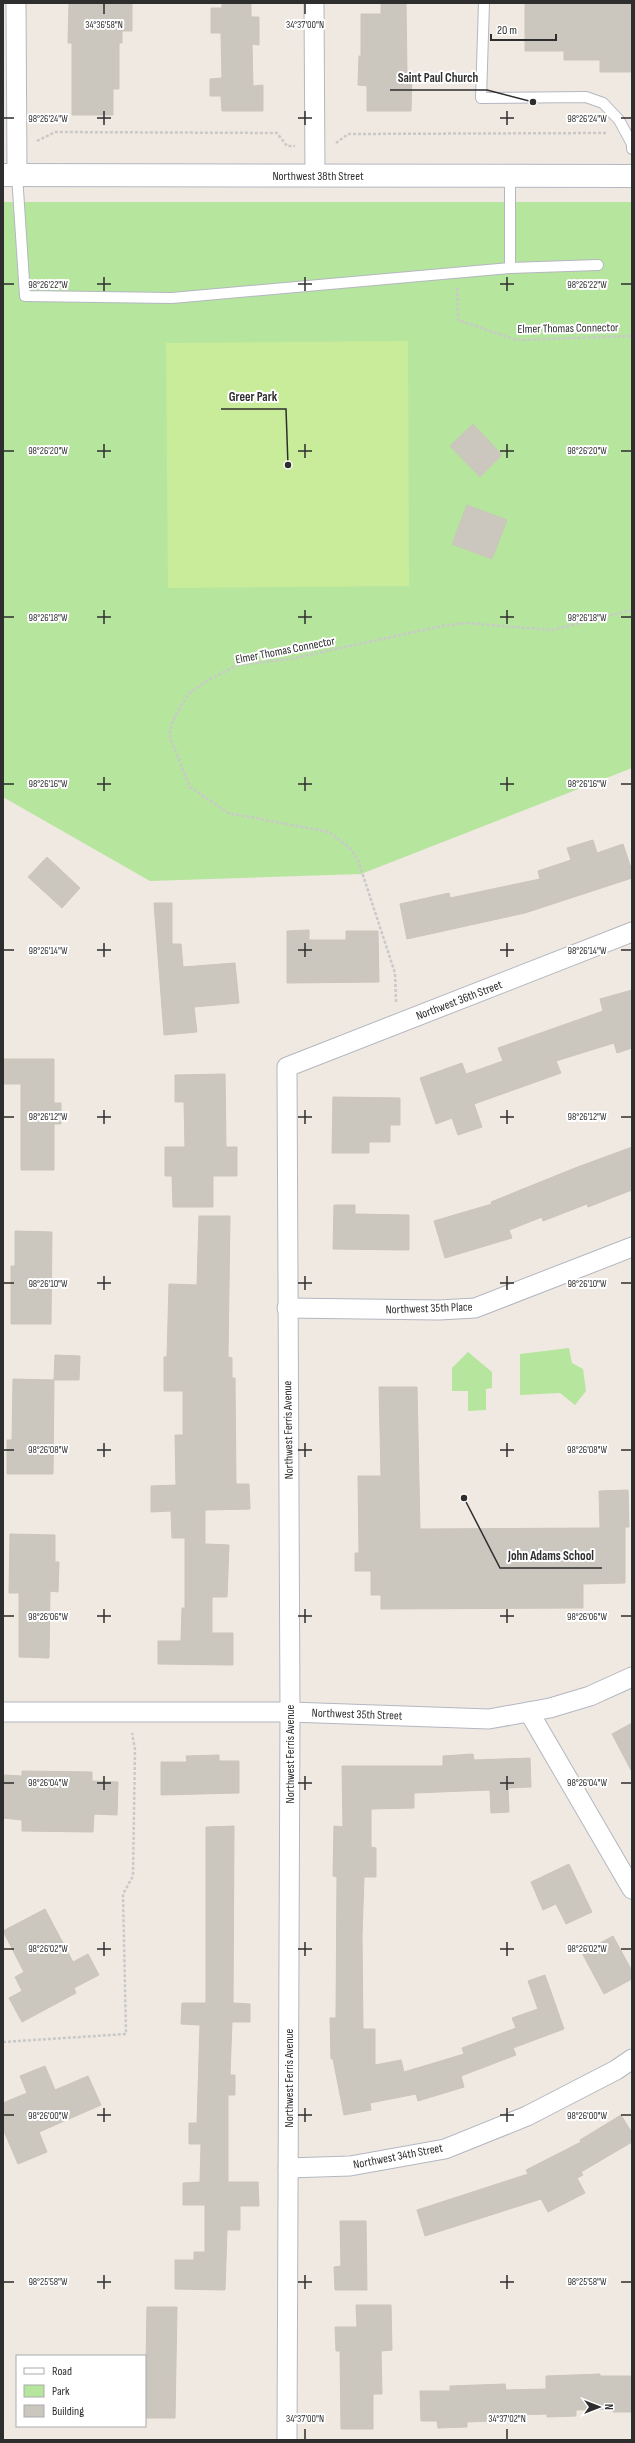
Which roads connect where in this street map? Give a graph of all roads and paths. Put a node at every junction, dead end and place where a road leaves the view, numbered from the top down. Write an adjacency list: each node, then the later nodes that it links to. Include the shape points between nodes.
1 (16, 3): 5 (street)
2 (314, 3): 6 (street)
3 (484, 3): 4 (lane, via 481,98 586,97 603,103 619,120 632,144)
4 (632, 149)
5 (10, 175): 6 (main road, Northwest 38th Street); 11 (lane, via 25,296 172,298)
6 (315, 176): 7 (main road, Northwest 38th Street)
7 (510, 176): 8 (main road, Northwest 38th Street); 10 (lane)
8 (632, 176)
9 (598, 265): 10 (lane)
10 (510, 268): 11 (lane)
11 (456, 273): 12 (path, Elmer Thomas Connector, via 458,320 517,340)
12 (632, 336)
13 (632, 610): 15 (path, Elmer Thomas Connector, via 552,630 466,623 442,626 290,659 238,665 188,694 173,720 169,735 190,787 228,812 329,832 350,848 358,860 395,973)
14 (632, 932): 15 (street, Northwest 36th Street)
15 (397, 1024): 16 (street, Northwest 36th Street)
16 (286, 1068): 18 (street, Northwest Ferris Avenue)
17 (632, 1247): 18 (street, Northwest 35th Place, via 475,1308)
18 (287, 1308): 22 (street, Northwest Ferris Avenue)
19 (632, 1677): 23 (street, Northwest 35th Street, via 590,1696)
20 (3, 1712): 21 (street, Northwest 35th Street)
21 (128, 1712): 22 (street, Northwest 35th Street); 25 (path, via 135,1749 133,1876 123,1894 126,2034)
22 (290, 1712): 23 (street, Northwest 35th Street, via 489,1718); 27 (street, Northwest Ferris Avenue)
23 (529, 1712): 24 (street)
24 (632, 1889)
25 (3, 2042)
26 (632, 2060): 27 (street, Northwest 34th Street, via 527,2116 444,2149 350,2166)
27 (288, 2168): 28 (street, Northwest Ferris Avenue)
28 (287, 2440)

